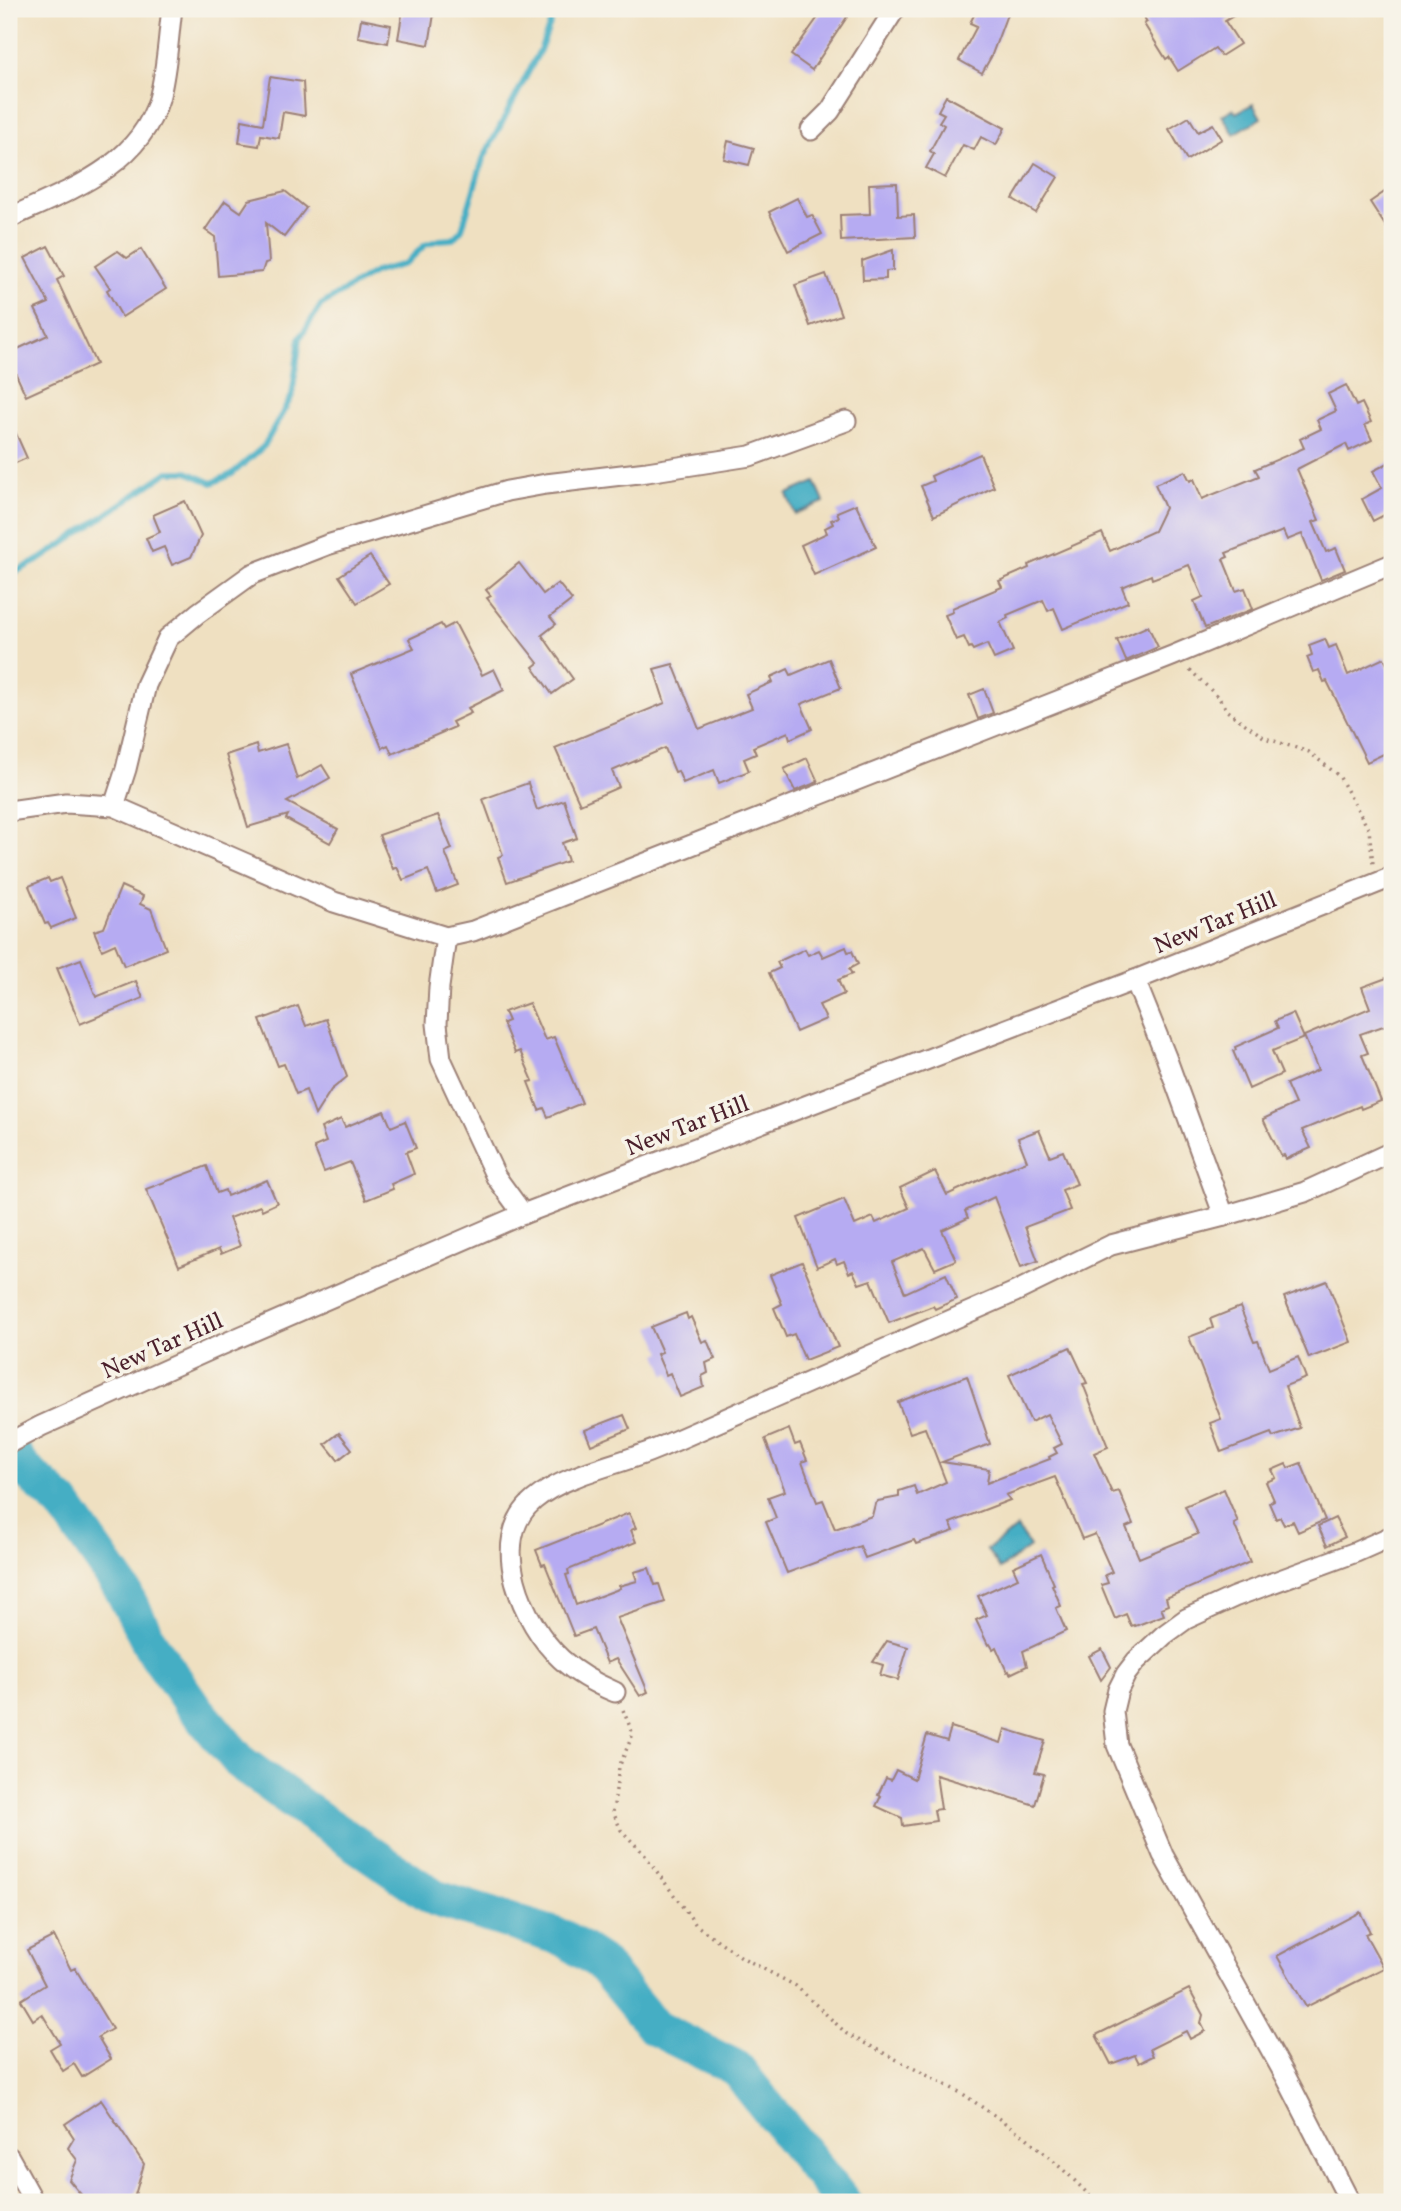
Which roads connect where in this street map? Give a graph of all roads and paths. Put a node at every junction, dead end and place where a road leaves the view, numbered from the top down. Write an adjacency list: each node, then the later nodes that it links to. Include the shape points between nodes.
1 (172, 9): 4 (street, via 159,99 139,139 109,169)
2 (895, 9): 3 (street, via 830,111)
3 (811, 130)
4 (9, 218)
5 (846, 421): 8 (street, via 750,456 507,491 327,544 252,574 168,638 146,685)
6 (1392, 564): 7 (street)
7 (1172, 656): 10 (path, via 1208,686 1227,711 1265,738 1309,752 1339,776 1369,830); 12 (street, via 473,931)
8 (114, 806): 9 (street, via 66,803); 12 (street, via 334,902)
9 (9, 811)
10 (1374, 866)
11 (1392, 877): 13 (street, New Tar Hill)
12 (446, 937): 15 (street, via 437,1024 441,1059 496,1177)
13 (1135, 980): 15 (street, New Tar Hill); 16 (street)
14 (1392, 1152): 16 (street, via 1305,1192)
15 (523, 1214): 17 (street, New Tar Hill)
16 (1224, 1216): 19 (street, via 1102,1248 1015,1292 657,1449 561,1484 533,1501 514,1527 510,1548 522,1603 561,1659)
17 (9, 1443)
18 (1392, 1536): 23 (street, via 1186,1619 1164,1634 1126,1674 1114,1711 1117,1745 1163,1855)
19 (615, 1692): 22 (path, via 633,1734 619,1767 613,1812 621,1830 696,1925 743,1958 796,1986 847,2034 963,2094 1027,2138)
20 (9, 2160): 21 (street)
21 (34, 2202)
22 (1096, 2202)
23 (1350, 2202)

